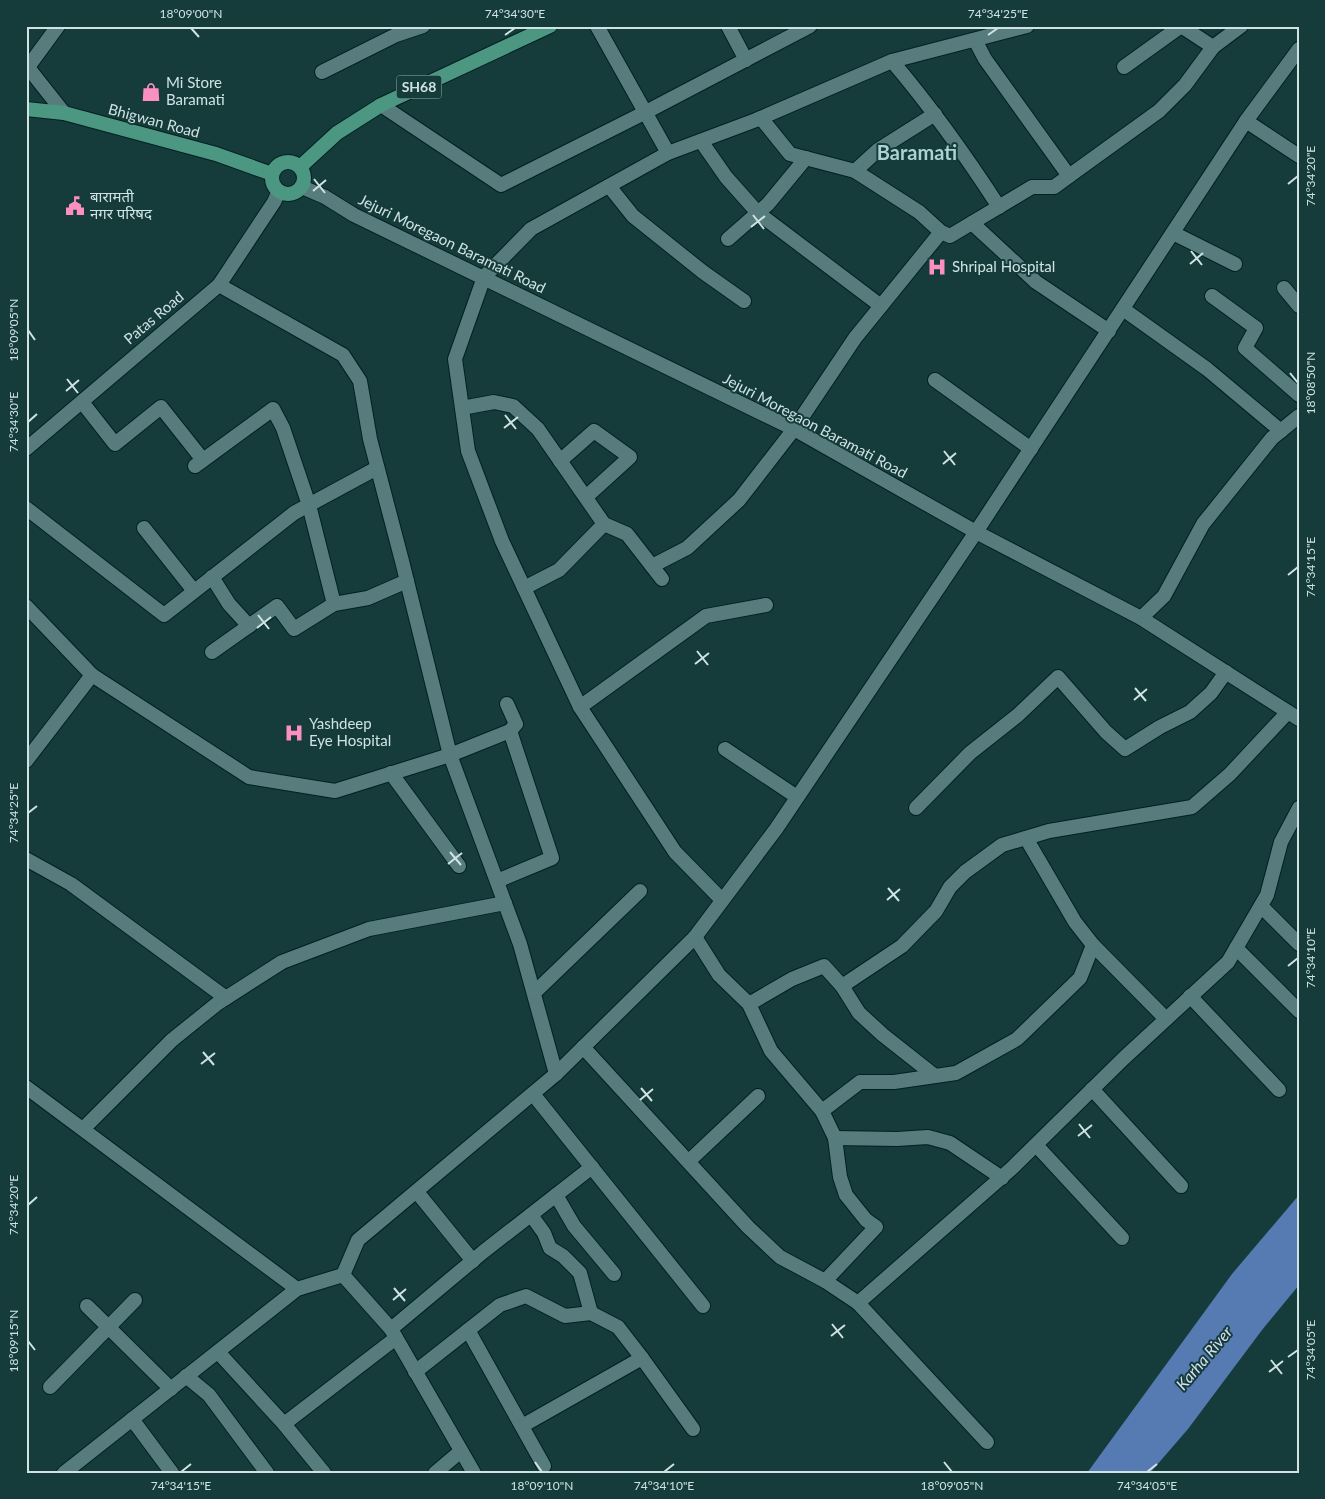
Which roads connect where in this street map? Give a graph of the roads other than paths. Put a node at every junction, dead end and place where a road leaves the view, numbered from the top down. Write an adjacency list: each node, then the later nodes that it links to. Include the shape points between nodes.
1 (58, 26): 15 (street)
2 (423, 26): 17 (street, via 396,35)
3 (550, 26): 18 (main road, SH68)
4 (597, 26): 20 (street)
5 (728, 26): 13 (street)
6 (810, 26): 13 (street)
7 (1027, 26): 10 (street)
8 (1181, 26): 11 (street); 16 (street)
9 (1241, 26): 11 (street)
10 (975, 40): 14 (street); 32 (street, via 985,59)
11 (1213, 47): 32 (street, via 1185,85 1159,111)
12 (1299, 49): 24 (street)
13 (746, 60): 20 (street)
14 (892, 61): 22 (street); 23 (street)
15 (27, 66): 21 (street)
16 (1124, 67)
17 (322, 72)
18 (381, 105): 20 (street, via 501,184); 29 (main road, SH68, via 337,133)
19 (26, 109): 21 (main road, Bhigwan Road)
20 (646, 112): 26 (street)
21 (64, 113): 31 (main road, Bhigwan Road, via 216,154)
22 (935, 114): 30 (street, via 878,150); 36 (street)
23 (761, 118): 25 (street); 28 (street, via 790,154)
24 (1246, 121): 27 (street); 40 (street)
25 (700, 141): 26 (street); 37 (street)
26 (668, 153): 33 (street)
27 (1299, 156)
28 (806, 158): 30 (street); 37 (street)
29 (300, 166): 31 (main road, via 294,162 280,163); 34 (main road, via 305,180)
30 (856, 171): 39 (street, via 919,212)
31 (272, 174): 35 (main road)
32 (1069, 176): 36 (street, via 1054,187 1032,187)
33 (609, 186): 43 (street, via 531,229); 47 (street, via 632,216)
34 (302, 187): 35 (main road, via 294,194); 43 (street, Jejuri Moregaon Baramati Road)
35 (278, 192): 44 (street, Patas Road)
36 (999, 207): 38 (street)
37 (758, 213): 41 (street); 48 (street)
38 (972, 223): 39 (street, via 950,236); 51 (street, via 1036,282)
39 (941, 232): 48 (street)
40 (1173, 233): 42 (street); 50 (street)
41 (728, 240)
42 (1236, 264)
43 (484, 277): 55 (street, via 455,359); 57 (street, Jejuri Moregaon Baramati Road)
44 (219, 285): 54 (street, Patas Road); 62 (street, via 344,355 360,381)
45 (1284, 288): 49 (street)
46 (1212, 296): 53 (street, via 1256,328 1245,348)
47 (744, 301)
48 (881, 306): 57 (street, via 855,338)
49 (1299, 306)
50 (1123, 309): 51 (street); 58 (street, via 1207,369)
51 (1109, 331): 60 (street)
52 (935, 380): 60 (street)
53 (1299, 396)
54 (82, 402): 59 (street, Patas Road); 64 (street, via 115,444 160,407 199,463 272,409 283,428)
55 (462, 408): 61 (street, via 494,402 513,406 538,429); 73 (street, via 468,451 502,541)
56 (1299, 416): 58 (street)
57 (794, 430): 68 (street, Jejuri Moregaon Baramati Road); 69 (street, via 739,500 687,548)
58 (1281, 431): 78 (street, via 1203,524 1164,596)
59 (26, 449)
60 (1031, 449): 68 (street)
61 (560, 460): 63 (street); 63 (street, via 594,431 630,457)
62 (378, 468): 64 (street); 72 (street)
63 (586, 497): 66 (street)
64 (309, 505): 70 (street, via 294,513); 75 (street)
65 (26, 508): 74 (street, via 164,615)
66 (604, 524): 69 (street, via 627,534); 73 (street, via 559,570)
67 (144, 528): 74 (street)
68 (976, 532): 78 (street, Jejuri Moregaon Baramati Road); 91 (street)
69 (652, 566): 71 (street)
70 (212, 577): 74 (street); 79 (street, via 229,604)
71 (662, 579)
72 (407, 581): 75 (street, via 368,598); 88 (street)
73 (524, 588): 84 (street)
74 (194, 591)
75 (334, 604): 79 (street, via 294,629 277,606)
76 (766, 605): 84 (street, via 706,616)
77 (26, 606): 82 (street)
78 (1141, 618): 81 (street, Jejuri Moregaon Baramati Road)
79 (249, 626): 80 (street)
80 (212, 652)
81 (1226, 672): 85 (street, Jejuri Moregaon Baramati Road); 92 (street, via 1211,693 1190,712 1126,749 1106,732 1058,676 1018,715 970,753)
82 (92, 675): 89 (street); 90 (street, via 249,777 335,791)
83 (508, 704): 86 (street, via 516,724)
84 (580, 707): 99 (street, via 675,852)
85 (1293, 715): 94 (street, via 1192,807 1049,831)
86 (510, 730): 88 (street); 97 (street, via 552,858)
87 (725, 749): 91 (street)
88 (450, 756): 90 (street); 97 (street)
89 (26, 761)
90 (391, 773): 96 (street)
91 (797, 797): 99 (street)
92 (916, 808)
93 (1299, 808): 101 (street, via 1281,842 1267,896)
94 (1026, 838): 104 (street, via 1075,922); 106 (street, via 1002,845 965,872 950,887 936,912 902,946)
95 (26, 859): 109 (street, via 71,884)
96 (459, 866)
97 (497, 881): 100 (street)
98 (640, 891): 107 (street)
99 (722, 900): 102 (street)
100 (505, 903): 107 (street); 109 (street, via 369,929 282,962)
101 (1261, 906): 103 (street); 105 (street)
102 (695, 937): 110 (street, via 719,975); 113 (street)
103 (1299, 944)
104 (1093, 946): 112 (street); 115 (street, via 1080,978 1017,1039 956,1073)
105 (1236, 948): 108 (street, via 1228,962); 111 (street)
106 (842, 986): 110 (street, via 824,966 792,979); 115 (street, via 859,1013)
107 (534, 993): 114 (street)
108 (1190, 996): 112 (street); 118 (street)
109 (226, 998): 122 (street, via 172,1040)
110 (749, 1004): 121 (street, via 771,1051)
111 (1299, 1011)
112 (1166, 1019): 117 (street)
113 (583, 1047): 114 (street); 125 (street)
114 (556, 1074): 119 (street)
115 (935, 1076): 121 (street, via 894,1082 860,1082)
116 (26, 1087): 122 (street)
117 (1092, 1089): 124 (street); 128 (street)
118 (1279, 1090)
119 (533, 1094): 126 (street); 129 (street)
120 (758, 1096): 125 (street)
121 (822, 1111): 123 (street)
122 (83, 1129): 137 (street)
123 (835, 1138): 127 (street, via 928,1137 950,1144); 136 (street, via 846,1195 866,1220 876,1227)
124 (1036, 1144): 127 (street); 132 (street)
125 (689, 1161): 136 (street, via 780,1257)
126 (592, 1168): 130 (street); 141 (street)
127 (1002, 1178): 139 (street)
128 (1181, 1186)
129 (416, 1192): 133 (street); 135 (street, via 358,1240)
130 (556, 1195): 131 (street); 134 (street, via 574,1226)
131 (531, 1215): 133 (street); 142 (street, via 550,1248 580,1273)
132 (1122, 1238)
133 (473, 1261): 145 (street)
134 (614, 1274)
135 (342, 1275): 137 (street); 145 (street)
136 (825, 1281): 139 (street)
137 (298, 1289): 146 (street)
138 (134, 1300): 143 (street)
139 (858, 1303): 156 (street)
140 (87, 1306): 143 (street)
141 (703, 1306)
142 (591, 1313): 144 (street, via 565,1316 526,1296 500,1305); 147 (street, via 618,1327)
143 (108, 1327): 150 (street); 151 (street)
144 (468, 1330): 148 (street); 154 (street)
145 (393, 1334): 148 (street); 153 (street)
146 (218, 1352): 149 (street); 153 (street)
147 (642, 1358): 154 (street); 155 (street)
148 (415, 1372): 157 (street)
149 (186, 1376): 151 (street); 161 (street, via 209,1395)
150 (50, 1387)
151 (170, 1389): 152 (street)
152 (132, 1419): 159 (street); 160 (street)
153 (284, 1424): 162 (street)
154 (522, 1426): 158 (street)
155 (693, 1429)
156 (988, 1442)
157 (461, 1451): 163 (street); 164 (street)
158 (544, 1466)
159 (64, 1473)
160 (172, 1473)
161 (267, 1473)
162 (324, 1473)
163 (435, 1473)
164 (474, 1473)

